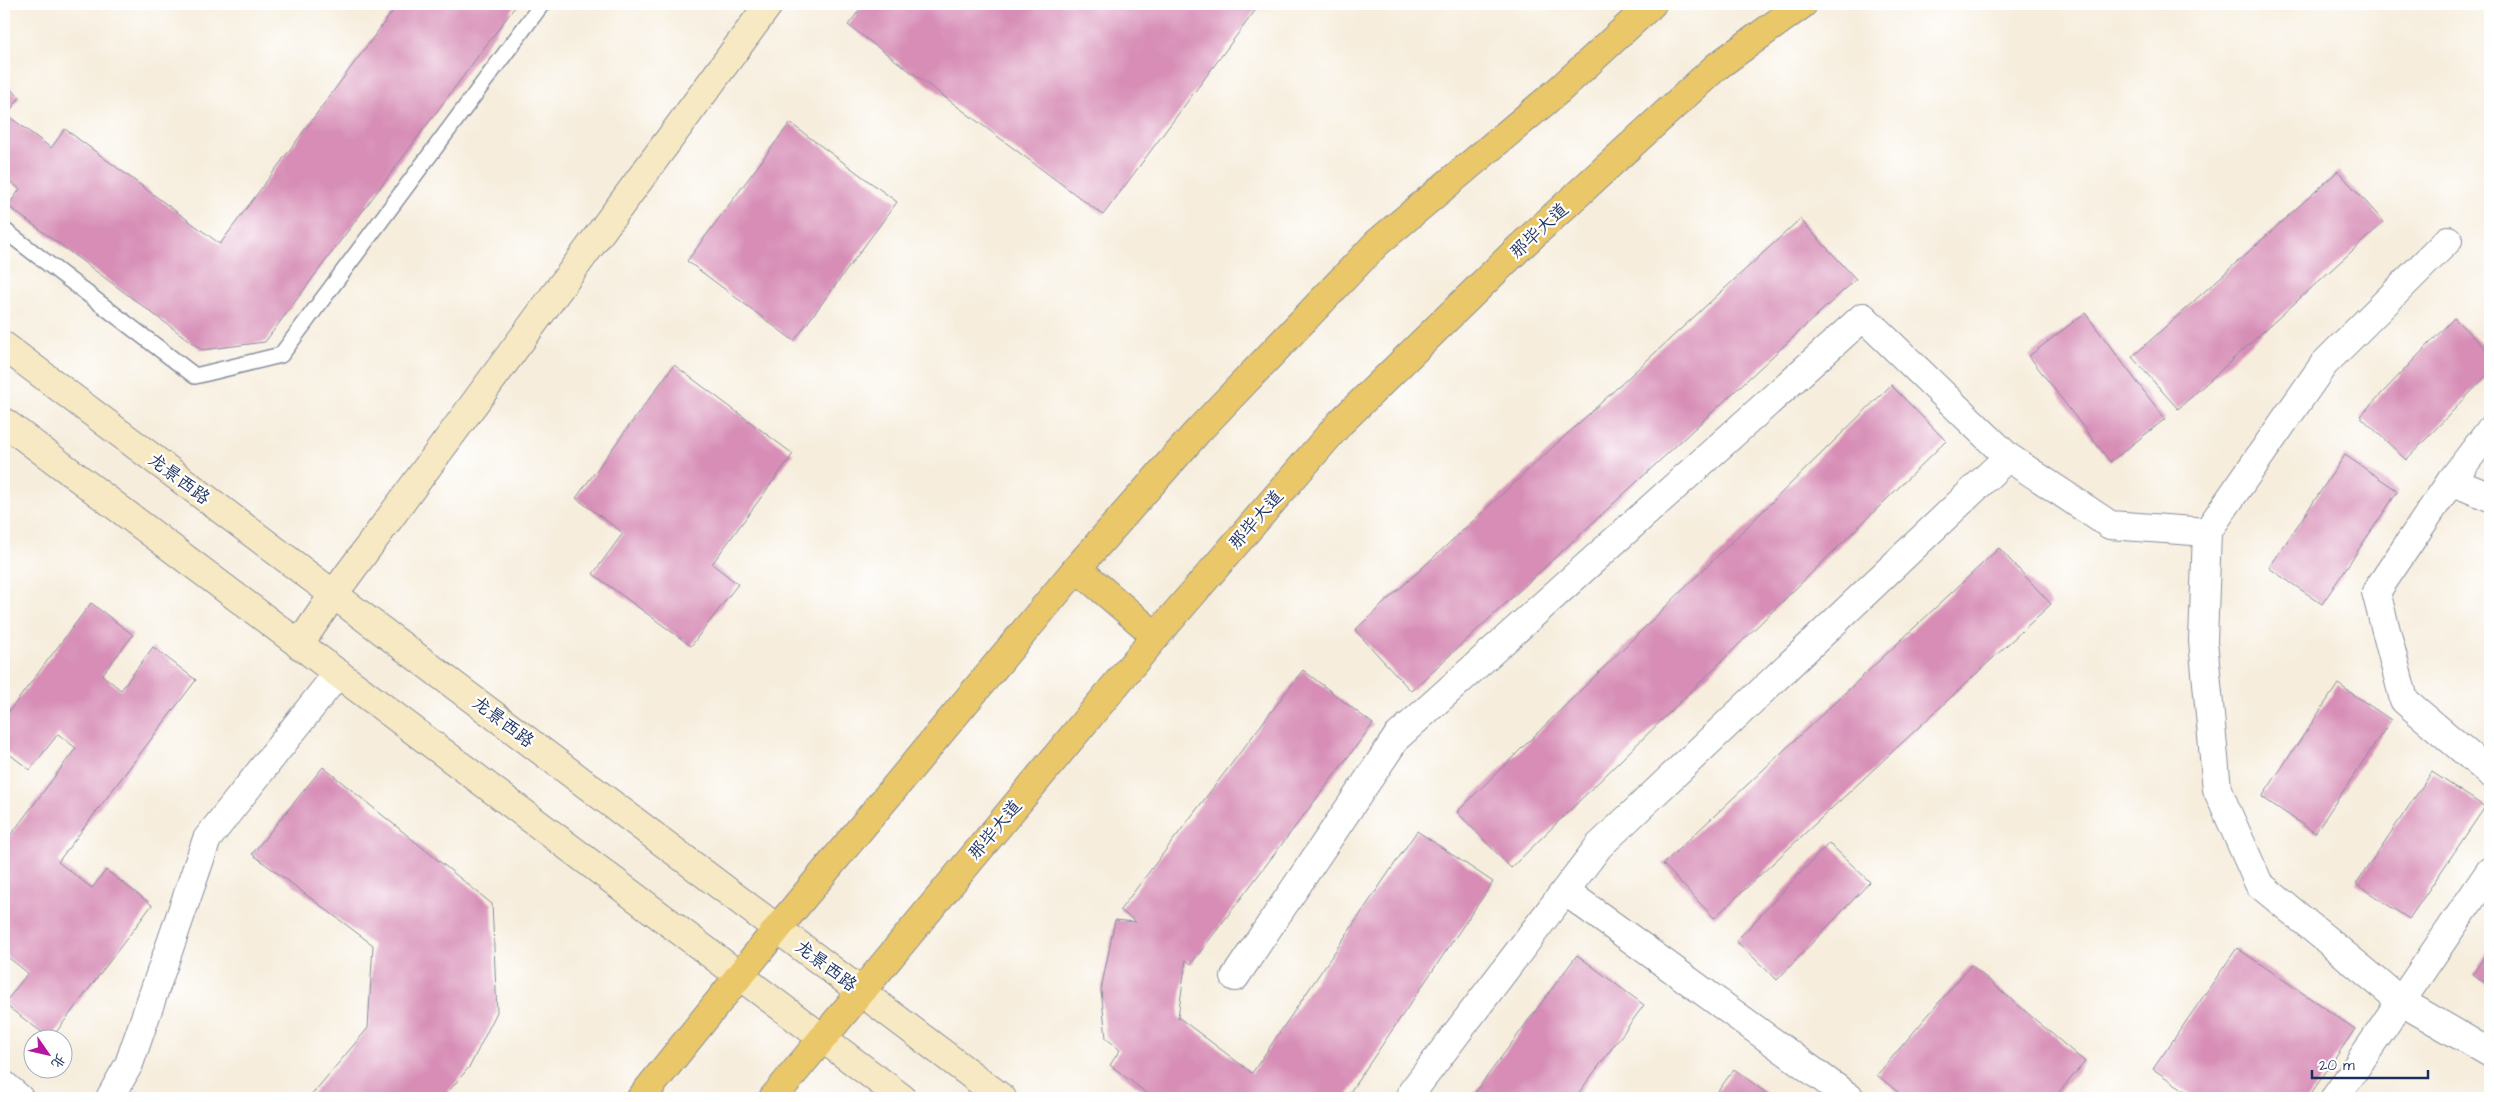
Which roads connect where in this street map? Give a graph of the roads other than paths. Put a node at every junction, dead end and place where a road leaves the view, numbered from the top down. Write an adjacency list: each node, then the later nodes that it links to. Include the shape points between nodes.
1 (542, 4): 5 (lane, via 282,355 195,376)
2 (769, 4): 15 (main road)
3 (1652, 4): 14 (main road, via 1559,90 1378,243 1198,431)
4 (1803, 4): 16 (main road, 那毕大道, via 1716,67 1440,326 1340,424)
5 (4, 230)
6 (2448, 240): 13 (street, via 2324,364)
7 (4, 346): 15 (main road, 龙景西路)
8 (4, 422): 17 (main road)
9 (2490, 430): 11 (street)
10 (2008, 457): 13 (street, via 2110,525); 21 (street, via 1599,846); 24 (street, via 1863,317 1397,737)
11 (2451, 481): 12 (street); 19 (street, via 2376,592 2404,700)
12 (2490, 497)
13 (2207, 532): 26 (street, via 2203,641 2218,789 2260,884)
14 (1077, 568): 16 (main road); 22 (main road)
15 (333, 595): 17 (main road); 22 (main road, 龙景西路)
16 (1156, 636): 25 (main road, 那毕大道)
17 (300, 645): 18 (main road)
18 (338, 673): 23 (main road); 32 (street, via 207,839 129,1064)
19 (2490, 773)
20 (2490, 871): 26 (street)
21 (1565, 891): 30 (street); 37 (street)
22 (777, 929): 23 (main road); 25 (main road, 龙景西路)
23 (739, 976): 27 (main road); 33 (main road)
24 (1235, 977)
25 (860, 992): 27 (main road, 那毕大道); 36 (main road, 龙景西路)
26 (2402, 1002): 28 (street); 38 (street)
27 (822, 1038): 34 (main road, 那毕大道); 35 (main road)
28 (2490, 1053)
29 (4, 1085): 31 (street)
30 (1412, 1092)
31 (19, 1098)
32 (110, 1098)
33 (641, 1098)
34 (773, 1098)
35 (902, 1098)
36 (1002, 1098)
37 (1850, 1098)
38 (2335, 1098)

